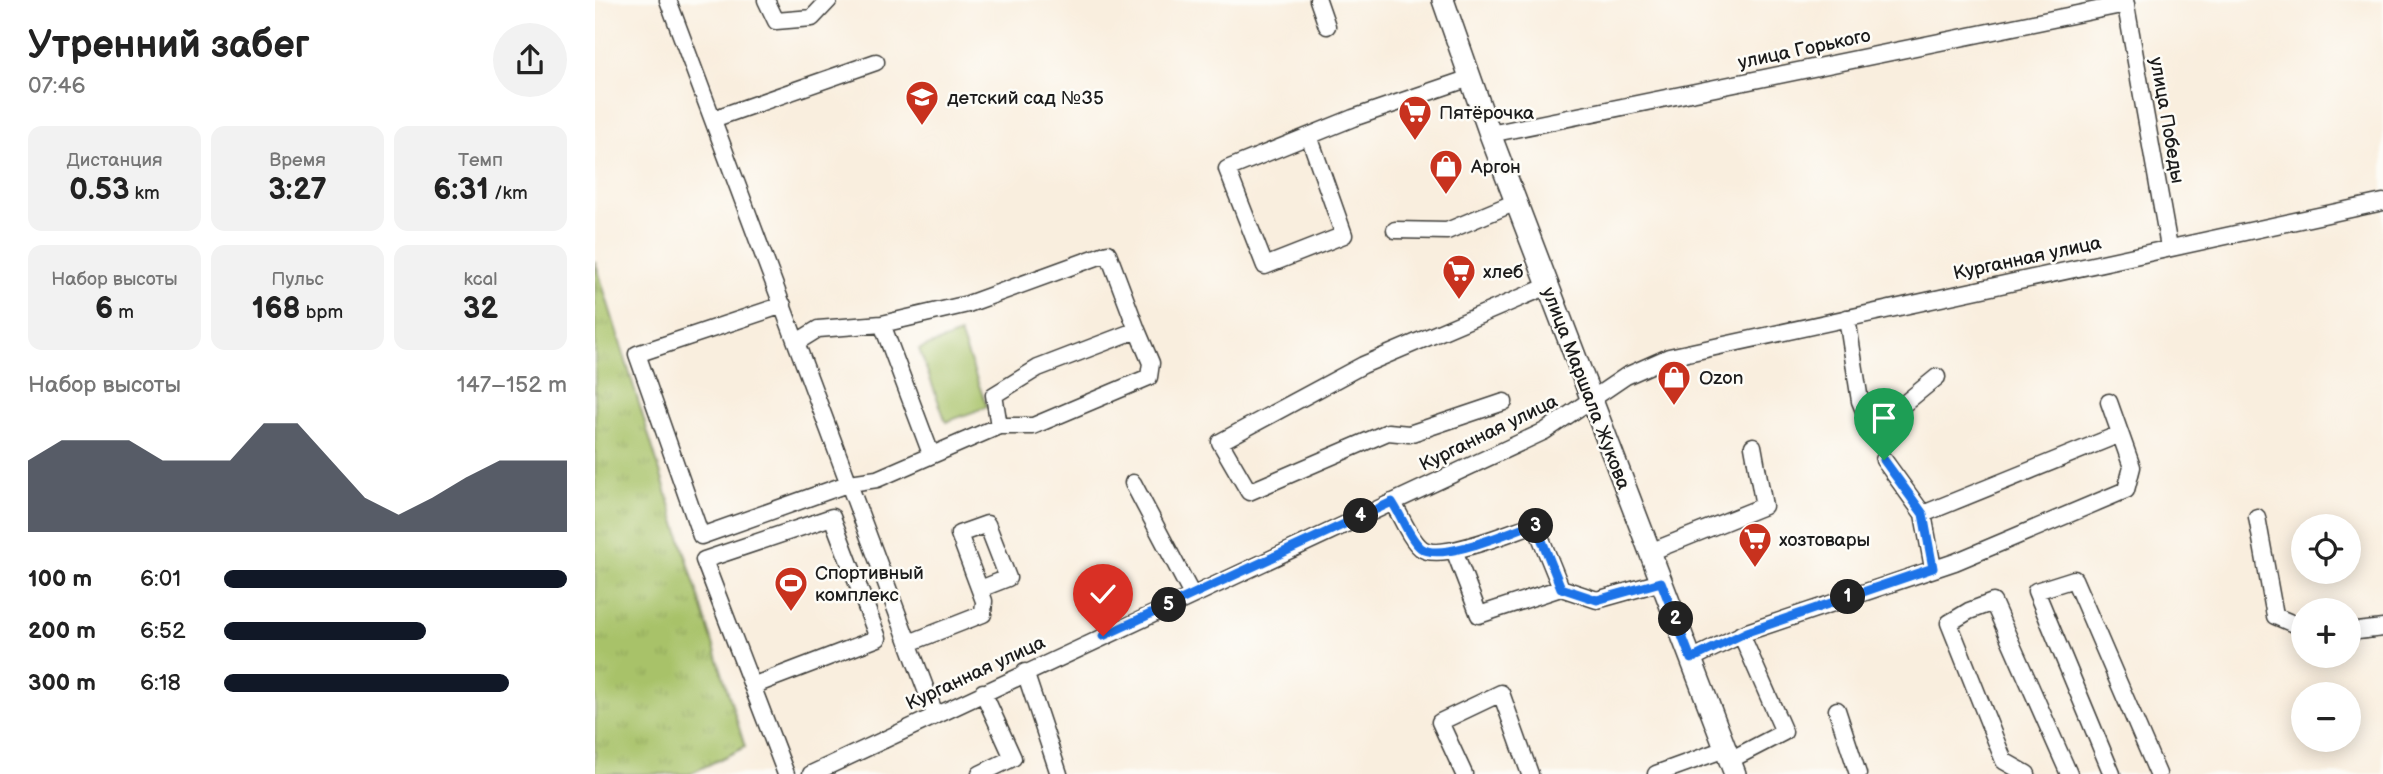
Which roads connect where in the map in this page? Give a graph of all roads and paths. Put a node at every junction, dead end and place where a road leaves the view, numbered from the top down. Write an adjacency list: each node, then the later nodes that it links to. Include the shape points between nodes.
1 (668, 0): 10 (street)
2 (767, 0): 3 (street, via 776,21 812,18)
3 (829, 0)
4 (1318, 0): 7 (street)
5 (1443, 0): 9 (main road, улица Маршала Жукова)
6 (2125, 2): 11 (street, улица Горького); 16 (street, улица Победы)
7 (1327, 26)
8 (876, 62): 10 (street)
9 (1471, 78): 11 (main road, улица Маршала Жукова); 12 (street)
10 (713, 119): 18 (street)
11 (1490, 134): 13 (main road, улица Маршала Жукова)
12 (1310, 136): 12 (street, via 1345,235 1265,266 1227,169)
13 (1516, 202): 15 (street, via 1447,231); 17 (main road, улица Маршала Жукова)
14 (2383, 202): 16 (street, Курганная улица)
15 (1395, 230)
16 (2169, 247): 19 (street, Курганная улица)
17 (1548, 286): 24 (main road, улица Маршала Жукова); 25 (street, via 1363,365 1220,442 1249,492 1388,432 1409,434)
18 (783, 305): 22 (street); 32 (street, via 637,355 701,536)
19 (1847, 318): 23 (street, via 1860,401 1872,430); 24 (street, Курганная улица, via 1669,357 1626,376)
20 (882, 324): 21 (street, via 968,304 1108,253); 22 (street, via 818,329); 30 (street)
21 (1137, 330): 27 (street, via 1038,368 994,395); 27 (street, via 1151,363 1149,377 1033,426)
22 (797, 342): 32 (street)
23 (1937, 377)
24 (1591, 401): 34 (street, Курганная улица, via 1545,431); 38 (main road, улица Маршала Жукова)
25 (1504, 402)
26 (2109, 402): 28 (street)
27 (999, 426): 30 (street)
28 (2120, 434): 35 (street); 39 (street, via 2132,467 2126,490)
29 (1753, 446): 38 (street, via 1764,506)
30 (931, 454): 32 (street, via 877,479)
31 (1884, 460): 35 (street)
32 (850, 483): 48 (street)
33 (1133, 483): 43 (street)
34 (1392, 502): 37 (street, via 1419,546 1430,552); 43 (street, Курганная улица)
35 (1923, 514): 39 (street)
36 (2257, 517): 44 (street, via 2275,616)
37 (1454, 550): 41 (street, via 1535,523); 41 (street, via 1479,615)
38 (1650, 552): 40 (main road, улица Маршала Жукова)
39 (1933, 568): 47 (street)
40 (1661, 582): 41 (street, via 1597,600); 49 (main road, улица Маршала Жукова)
41 (1561, 588)
42 (980, 589): 48 (street, via 983,614)
43 (1192, 595): 50 (street, Курганная улица)
44 (2291, 623)
45 (2383, 628): 46 (street)
46 (2361, 631)
47 (1741, 634): 49 (street); 55 (street, via 1784,732)
48 (909, 643): 54 (street)
49 (1691, 659): 55 (main road, улица Маршала Жукова)
50 (1025, 672): 52 (street, Курганная улица); 59 (street)
51 (752, 686): 51 (street, via 703,560 832,517 878,638); 56 (street)
52 (983, 692): 54 (street, Курганная улица); 58 (street, via 1013,758)
53 (1837, 710): 63 (street)
54 (935, 714): 57 (street, Курганная улица)
55 (1730, 761): 62 (street)
56 (786, 774)
57 (811, 774)
58 (981, 774)
59 (1059, 774)
60 (1464, 774): 61 (street, via 1440,722 1501,694)
61 (1530, 774)
62 (1655, 774)
63 (1858, 774)
64 (2027, 774): 65 (street, via 2004,761 1949,623 1993,602)
65 (2069, 774)
66 (2112, 774): 67 (street, via 2036,591 2074,579)
67 (2158, 774)

